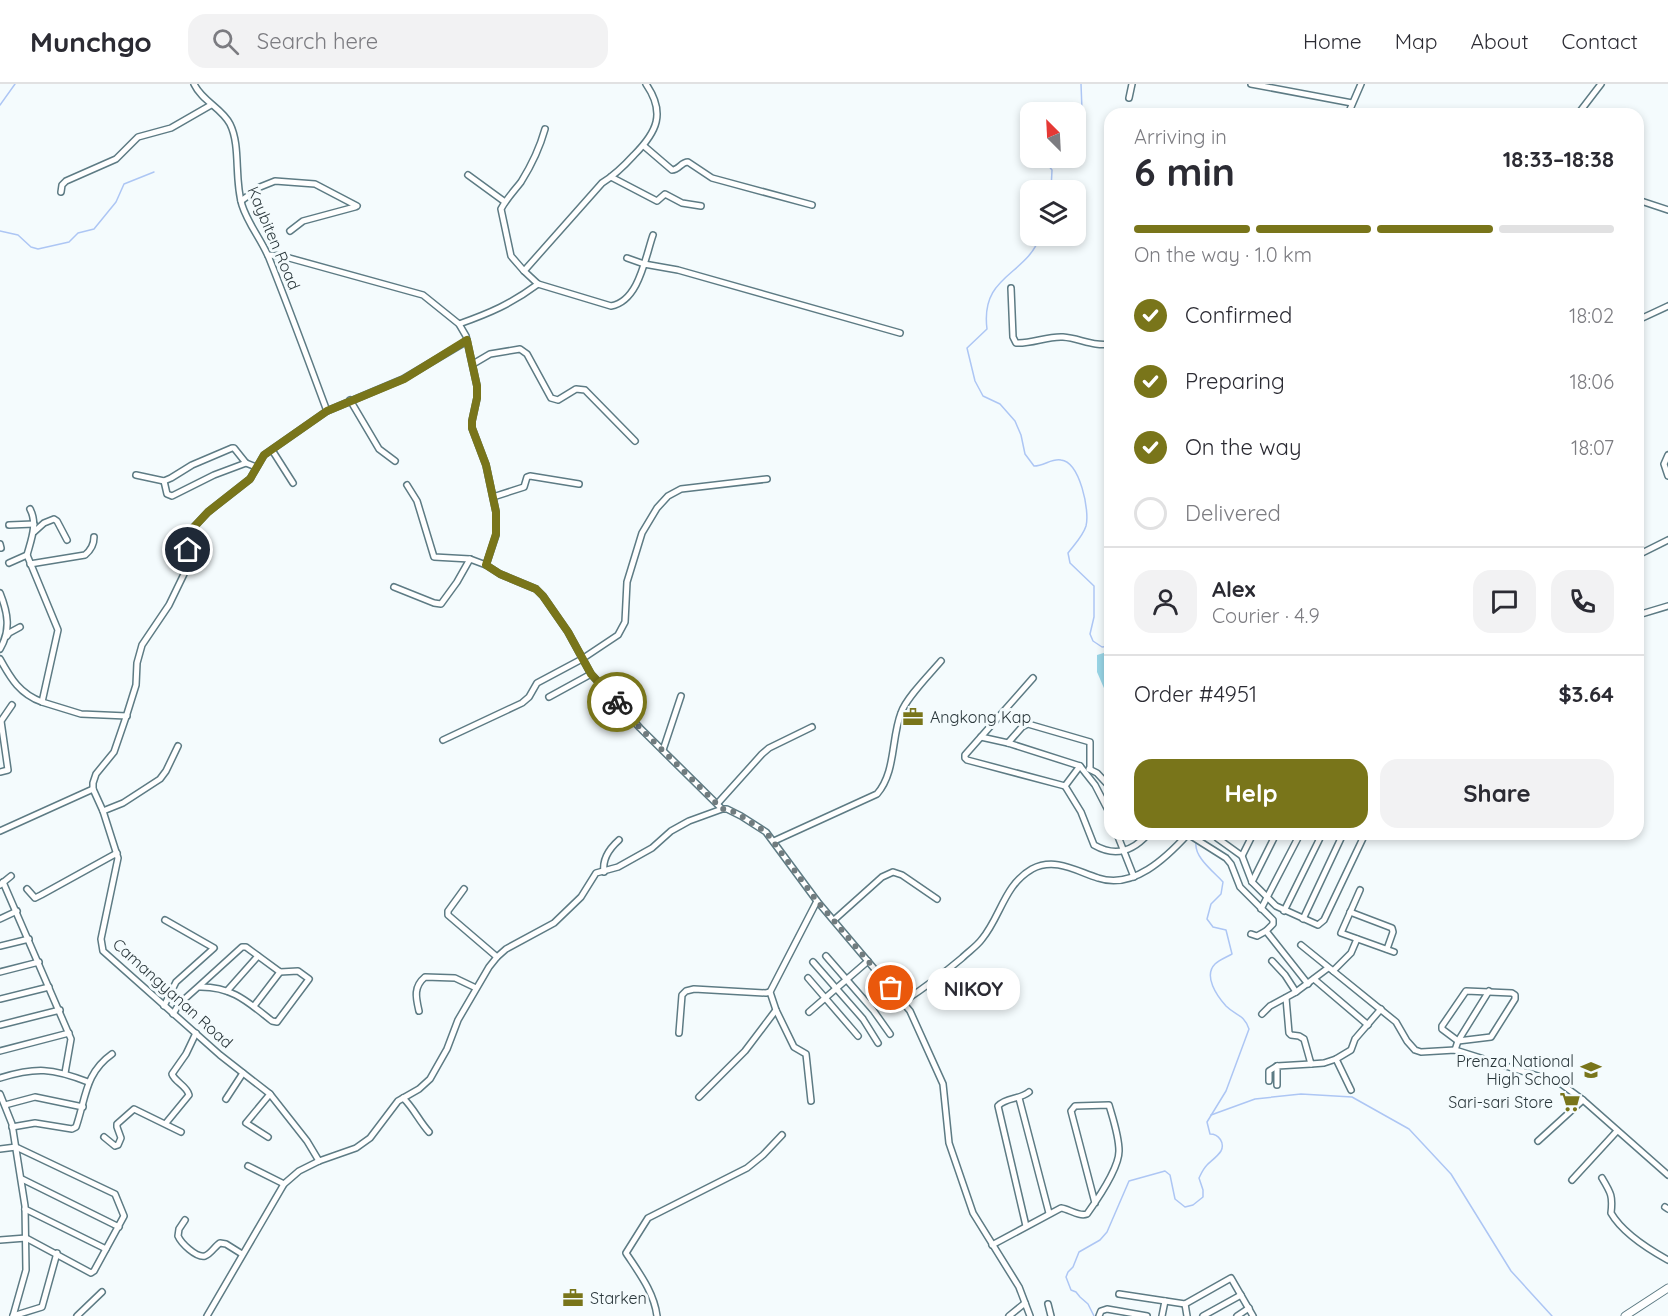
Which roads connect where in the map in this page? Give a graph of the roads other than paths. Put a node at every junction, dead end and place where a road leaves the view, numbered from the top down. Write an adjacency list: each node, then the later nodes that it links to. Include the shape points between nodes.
1 (194, 84): 9 (street, Kaybiten Road)
2 (646, 84): 13 (street, via 657,104 656,126)
3 (1132, 84): 7 (street)
4 (1251, 84): 8 (street)
5 (1361, 84): 8 (street)
6 (1601, 84): 11 (street)
7 (1129, 98)
8 (1352, 102): 10 (street)
9 (211, 105): 16 (street, via 171,128 135,139 116,159 66,181); 17 (street, Kaybiten Road, via 229,121 233,131)
10 (1350, 108)
11 (1583, 108)
12 (545, 129): 18 (street, via 521,182)
13 (644, 146): 15 (street); 20 (street, via 672,170 688,162 712,178)
14 (468, 176): 18 (street)
15 (611, 177): 21 (street, via 657,201 665,194 682,203); 28 (street)
16 (61, 192)
17 (241, 201): 23 (street, via 275,181 315,184 357,206 303,221); 25 (street, Kaybiten Road)
18 (505, 202): 28 (street, via 501,209 511,256)
19 (1644, 202): 22 (street)
20 (812, 205)
21 (701, 206)
22 (1668, 210)
23 (290, 231)
24 (653, 235): 27 (street)
25 (268, 255): 33 (street, via 423,295); 39 (street, Kaybiten Road)
26 (627, 258): 27 (street)
27 (644, 264): 29 (street, via 639,282 621,302 611,306); 34 (street, via 678,270)
28 (524, 271): 29 (street)
29 (538, 284): 33 (street, via 513,302)
30 (1011, 288): 36 (street, via 1016,343 1062,337)
31 (1668, 306): 32 (street)
32 (1644, 317)
33 (459, 324): 35 (street)
34 (900, 333)
35 (467, 340): 37 (street); 38 (street, via 404,379)
36 (1104, 346)
37 (473, 364): 40 (street, via 490,354 520,349 527,354 552,399 558,400 576,389 585,390); 53 (street, via 477,398 472,428)
38 (350, 400): 39 (street); 43 (street, via 381,451)
39 (327, 411): 41 (street)
40 (635, 441)
41 (272, 450): 45 (street); 50 (street)
42 (1668, 455): 47 (street, via 1664,464)
43 (395, 461)
44 (246, 463): 45 (street); 49 (street, via 232,448); 49 (street, via 172,496 167,494)
45 (256, 466): 83 (street, via 250,479 208,512 190,532 184,574 142,645)
46 (136, 475): 49 (street)
47 (1668, 476)
48 (767, 480): 75 (street, via 681,489 668,496 642,533 627,582 625,622 618,635)
49 (164, 481)
50 (293, 483)
51 (579, 484): 53 (street, via 530,476 524,487)
52 (406, 485): 63 (street, via 417,501 434,557)
53 (493, 497): 66 (street, via 496,534)
54 (30, 509): 55 (street)
55 (34, 524): 56 (street); 57 (street)
56 (9, 525)
57 (33, 533): 59 (street, via 54,519); 62 (street)
58 (94, 537): 65 (street, via 94,544 85,555)
59 (67, 540)
60 (1668, 540): 61 (street)
61 (1644, 552)
62 (27, 555): 64 (street); 65 (street)
63 (470, 559): 66 (street); 67 (street, via 441,604)
64 (9, 563)
65 (30, 564): 81 (street, via 58,630)
66 (486, 565): 75 (street, via 536,589 568,632)
67 (394, 586)
68 (0, 593): 72 (street, via 8,628)
69 (1668, 606): 70 (street)
70 (1644, 613)
71 (20, 627): 72 (street)
72 (3, 642): 73 (street)
73 (0, 649)
74 (0, 659): 81 (street, via 13,683)
75 (582, 659): 77 (street); 87 (street, via 537,683 522,703)
76 (941, 661): 112 (street, via 901,712 890,767 877,794)
77 (591, 674): 80 (street); 90 (street)
78 (1033, 678): 86 (street)
79 (681, 696): 90 (street)
80 (549, 697)
81 (42, 702): 83 (street, via 81,714)
82 (12, 705): 84 (street)
83 (127, 716): 95 (street, via 114,752 96,774)
84 (0, 721): 92 (street, via 8,770)
85 (812, 727): 97 (street, via 762,754)
86 (981, 737): 88 (street); 94 (street, via 965,755 967,760)
87 (443, 740)
88 (1008, 743): 91 (street); 91 (street, via 1028,724 1090,742)
89 (178, 746): 98 (street, via 160,779)
90 (663, 750): 97 (street)
91 (1085, 768): 93 (street); 94 (street); 96 (street)
92 (0, 772)
93 (1104, 782)
94 (1065, 786): 113 (street, via 1094,845 1112,853)
95 (93, 789): 98 (street, Camangyanan Road); 99 (street)
96 (1104, 802)
97 (720, 806): 112 (street, via 766,832); 116 (street, via 671,831 637,858)
98 (103, 811): 114 (street, Camangyanan Road)
99 (0, 831)
100 (619, 840): 116 (street, via 609,850)
101 (1119, 840): 113 (street)
102 (1140, 840): 113 (street)
103 (1182, 840): 118 (street)
104 (1198, 840): 127 (street, via 1226,858 1240,887)
105 (1220, 840): 115 (street)
106 (1250, 840): 115 (street)
107 (1273, 840): 119 (street)
108 (1297, 840): 124 (street)
109 (1319, 840): 129 (street)
110 (1340, 840): 132 (street)
111 (1362, 840): 132 (street, via 1322,923 1316,925)
112 (774, 842): 126 (street)
113 (1123, 852): 118 (street)
114 (117, 853): 122 (street, via 34,898); 169 (street, Camangyanan Road, via 101,946)
115 (1242, 856): 119 (street)
116 (603, 872): 145 (street, via 593,875 581,897 554,923)
117 (11, 876): 120 (street)
118 (1134, 877): 168 (street, via 1100,879 1047,863 1034,868 1006,894 981,941)
119 (1252, 882): 124 (street)
120 (2, 884): 128 (street)
121 (464, 889): 145 (street, via 448,915)
122 (27, 890)
123 (1360, 890): 130 (street)
124 (1267, 898): 127 (street); 129 (street)
125 (938, 899): 134 (street, via 894,872 882,877)
126 (817, 901): 134 (street); 163 (street)
127 (1261, 909): 135 (street, via 1273,922)
128 (17, 911): 131 (street); 137 (street)
129 (1284, 911): 132 (street)
130 (1350, 912): 138 (street, via 1341,933); 141 (street, via 1392,928)
131 (0, 919)
132 (1303, 919)
133 (165, 920): 169 (street, via 214,948 176,982)
134 (834, 920): 146 (street)
135 (1266, 931): 136 (street, via 1257,936); 156 (street)
136 (1251, 934)
137 (29, 939): 140 (street); 148 (street)
138 (1357, 939): 141 (street); 150 (street, via 1351,953)
139 (1301, 945): 150 (street)
140 (0, 946)
141 (1387, 949): 142 (street)
142 (1394, 952)
143 (258, 956): 152 (street); 158 (street, via 242,947); 161 (street)
144 (826, 956): 154 (street)
145 (497, 957): 160 (street)
146 (868, 961): 154 (street); 168 (street)
147 (1272, 961): 164 (street)
148 (39, 962): 151 (street); 157 (street)
149 (813, 962): 159 (street)
150 (1331, 970): 155 (street); 171 (street)
151 (0, 972)
152 (279, 972): 170 (street); 170 (street, via 298,971 309,979 277,1022)
153 (808, 978): 165 (street)
154 (847, 979): 159 (street); 183 (street)
155 (1314, 979): 156 (street); 178 (street)
156 (1308, 984): 164 (street)
157 (49, 987): 167 (street); 172 (street)
158 (198, 987): 161 (street); 176 (street)
159 (837, 987): 165 (street); 186 (street)
160 (476, 988): 174 (street, via 454,978 425,977 417,986); 204 (street, via 430,1079)
161 (227, 991): 170 (street)
162 (1489, 991): 185 (street); 185 (street, via 1464,991 1442,1026 1443,1032); 185 (street, via 1512,993 1515,999 1492,1036)
163 (770, 992): 173 (street); 182 (street, via 686,991 682,995)
164 (1296, 992): 166 (street)
165 (825, 998): 175 (street); 184 (street)
166 (1286, 998): 177 (street); 191 (street, via 1289,1033 1304,1039)
167 (0, 999)
168 (903, 1002): 237 (street, via 941,1079 950,1143 973,1213)
169 (164, 1006): 176 (street, Camangyanan Road)
170 (254, 1006)
171 (1381, 1009): 178 (street); 187 (street, via 1398,1024 1415,1050)
172 (60, 1010): 179 (street); 180 (street)
173 (776, 1010): 203 (street, via 745,1051); 208 (street, via 794,1047 806,1054)
174 (419, 1011)
175 (809, 1012)
176 (173, 1014): 181 (street, Camangyanan Road)
177 (1262, 1014)
178 (1368, 1025): 190 (street, via 1351,1050)
179 (0, 1026)
180 (69, 1033): 188 (street); 193 (street)
181 (196, 1033): 194 (street, Camangyanan Road); 211 (street, via 172,1074 189,1095)
182 (679, 1033)
183 (890, 1034)
184 (858, 1036)
185 (1458, 1041): 187 (street)
186 (878, 1043)
187 (1455, 1050): 207 (street, via 1550,1078)
188 (0, 1051)
189 (112, 1054): 197 (street)
190 (1336, 1059): 191 (street); 199 (street)
191 (1311, 1064): 192 (street)
192 (1277, 1066): 196 (street, via 1269,1071); 198 (street)
193 (65, 1073): 195 (street, via 32,1070); 197 (street)
194 (243, 1073): 202 (street, Camangyanan Road); 206 (street)
195 (0, 1078)
196 (1269, 1081)
197 (88, 1082): 210 (street)
198 (1278, 1085)
199 (1351, 1090)
200 (1029, 1092): 205 (street)
201 (0, 1094): 209 (street)
202 (270, 1094): 218 (street, via 246,1123); 222 (street, Camangyanan Road)
203 (699, 1097)
204 (403, 1098): 215 (street); 222 (street, via 370,1138 356,1148)
205 (1018, 1098): 231 (street); 233 (street, via 1004,1100 998,1106)
206 (226, 1099)
207 (1583, 1100): 213 (street); 219 (street)
208 (811, 1101)
209 (4, 1105): 210 (street, via 35,1097); 212 (street)
210 (83, 1107): 212 (street, via 75,1128 35,1123)
211 (166, 1123): 214 (street); 217 (street, via 134,1109 117,1124 121,1138 118,1145)
212 (12, 1127): 220 (street)
213 (1617, 1131): 224 (street); 227 (street)
214 (181, 1132)
215 (429, 1132)
216 (782, 1136): 254 (street, via 747,1168 648,1218 626,1253 654,1301)
217 (104, 1137)
218 (268, 1137)
219 (1538, 1141)
220 (16, 1147): 221 (street); 226 (street); 234 (street, via 116,1195 124,1216)
221 (0, 1149)
222 (319, 1161): 228 (street)
223 (248, 1166): 228 (street)
224 (1668, 1175)
225 (1602, 1178): 241 (street, via 1611,1192 1615,1221)
226 (22, 1179): 230 (street); 234 (street)
227 (1572, 1180)
228 (284, 1184): 240 (street)
229 (1095, 1203): 229 (street, via 1118,1162 1119,1147 1109,1105 1075,1106 1071,1111); 231 (street, via 1084,1215 1061,1208)
230 (25, 1209): 235 (street); 238 (street)
231 (1049, 1214): 233 (street)
232 (185, 1220): 240 (street, via 178,1236 196,1254 207,1255 220,1243)
233 (1026, 1226): 237 (street)
234 (119, 1227): 238 (street)
235 (26, 1238): 236 (street); 239 (street); 251 (street, via 26,1270)
236 (0, 1240)
237 (992, 1245): 247 (street)
238 (106, 1249): 239 (street, via 91,1273)
239 (57, 1253): 251 (street, via 42,1307)
240 (242, 1254): 253 (street)
241 (1668, 1260)
242 (1668, 1288): 265 (main road)
243 (102, 1292): 252 (street)
244 (1119, 1294): 246 (street)
245 (1241, 1295): 249 (street, via 1231,1278); 250 (street); 262 (street)
246 (1165, 1301): 249 (street); 260 (street)
247 (1025, 1303): 255 (street); 256 (street)
248 (1048, 1304): 257 (street)
249 (1185, 1304): 261 (street)
250 (1249, 1308): 263 (street); 264 (street)
251 (13, 1316)
252 (76, 1316)
253 (207, 1316)
254 (657, 1316)
255 (1009, 1316)
256 (1029, 1316)
257 (1052, 1316)
258 (1099, 1316): 259 (street, via 1107,1309)
259 (1147, 1316)
260 (1162, 1316)
261 (1187, 1316)
262 (1203, 1316)
263 (1237, 1316)
264 (1253, 1316)
265 (1625, 1316)

